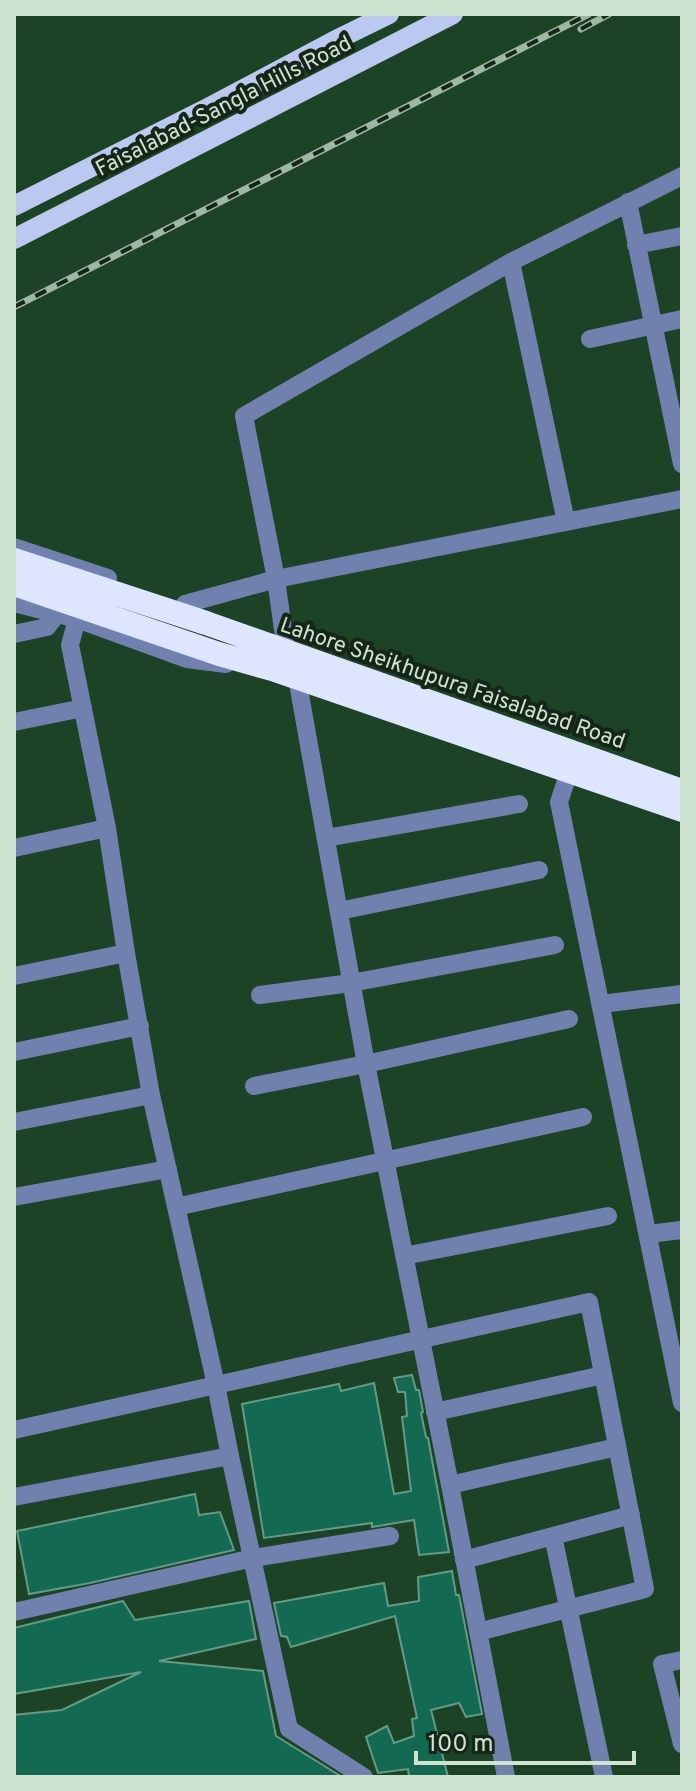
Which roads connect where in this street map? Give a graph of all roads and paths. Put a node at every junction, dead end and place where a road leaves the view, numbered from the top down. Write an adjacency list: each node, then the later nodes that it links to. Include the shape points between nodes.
1 (358, 14): 4 (main road)
2 (388, 14): 4 (main road, Faisalabad-Sangla Hills Road); 5 (street)
3 (453, 14): 5 (main road, Faisalabad-Sangla Hills Road)
4 (334, 41): 8 (main road, Faisalabad-Sangla Hills Road)
5 (385, 49): 10 (main road, Faisalabad-Sangla Hills Road)
6 (682, 176): 7 (street)
7 (628, 202): 11 (street); 12 (street)
8 (14, 206)
9 (682, 236): 11 (street)
10 (14, 239)
11 (636, 245): 14 (street)
12 (511, 262): 18 (street); 21 (street, via 244,416)
13 (682, 319): 14 (street)
14 (653, 326): 15 (street); 16 (street)
15 (590, 339)
16 (682, 464)
17 (682, 499): 18 (street)
18 (566, 522): 21 (street)
19 (14, 547): 24 (street)
20 (14, 560): 29 (highway, Lahore Sheikhupura Faisalabad Road, via 206,623)
21 (276, 579): 24 (street); 29 (street)
22 (14, 584): 29 (highway, Lahore Sheikhupura Faisalabad Road, via 219,654)
23 (14, 603): 25 (street)
24 (185, 604): 27 (street)
25 (57, 614): 26 (street); 28 (street, via 47,627)
26 (77, 619): 29 (street, via 187,659); 31 (street, via 70,645)
27 (232, 620)
28 (14, 634)
29 (279, 660): 30 (highway, Lahore Sheikhupura Faisalabad Road); 34 (highway, Lahore Sheikhupura Faisalabad Road)
30 (297, 678): 33 (highway, Lahore Sheikhupura Faisalabad Road); 38 (street)
31 (83, 708): 32 (street); 37 (street)
32 (14, 722)
33 (569, 772): 36 (highway, Lahore Sheikhupura Faisalabad Road); 48 (street, via 559,802)
34 (682, 791)
35 (519, 804): 38 (street)
36 (682, 810)
37 (107, 828): 39 (street); 43 (street)
38 (326, 838): 41 (street)
39 (14, 848)
40 (539, 870): 41 (street)
41 (339, 911): 45 (street)
42 (555, 945): 45 (street)
43 (126, 953): 44 (street); 50 (street)
44 (14, 976)
45 (351, 983): 47 (street); 52 (street)
46 (682, 994): 48 (street)
47 (260, 995)
48 (601, 1004): 63 (street)
49 (569, 1019): 52 (street)
50 (140, 1026): 51 (street); 54 (street)
51 (14, 1052)
52 (366, 1064): 53 (street); 57 (street)
53 (254, 1086)
54 (151, 1095): 56 (street); 58 (street)
55 (583, 1117): 57 (street)
56 (14, 1122)
57 (384, 1161): 60 (street); 64 (street)
58 (168, 1169): 59 (street); 60 (street)
59 (14, 1197)
60 (176, 1207): 67 (street)
61 (608, 1216): 64 (street)
62 (682, 1230): 63 (street)
63 (648, 1234): 68 (street)
64 (404, 1256): 65 (street)
65 (421, 1341): 66 (street, via 589,1302); 67 (street); 69 (street)
66 (603, 1375): 69 (street); 71 (street)
67 (216, 1385): 70 (street); 72 (street)
68 (682, 1403)
69 (435, 1412): 73 (street)
70 (14, 1430)
71 (617, 1447): 73 (street); 75 (street)
72 (230, 1456): 74 (street); 78 (street)
73 (450, 1485): 79 (street)
74 (14, 1497)
75 (631, 1515): 77 (street); 80 (street, via 645,1589)
76 (390, 1536): 78 (street)
77 (553, 1536): 79 (street); 80 (street)
78 (253, 1558): 81 (street); 85 (street, via 289,1729)
79 (464, 1560): 82 (street)
80 (568, 1609): 82 (street); 87 (street)
81 (14, 1612)
82 (478, 1632): 86 (street)
83 (682, 1660): 84 (street, via 662,1664)
84 (682, 1744)
85 (364, 1777)
86 (506, 1777)
87 (604, 1777)

